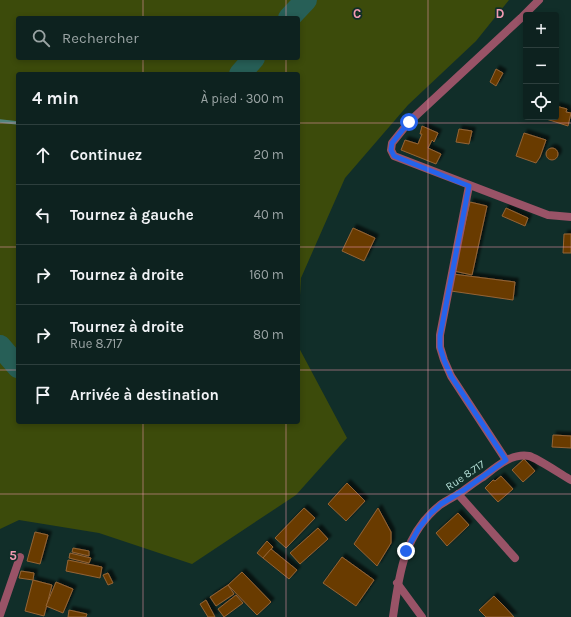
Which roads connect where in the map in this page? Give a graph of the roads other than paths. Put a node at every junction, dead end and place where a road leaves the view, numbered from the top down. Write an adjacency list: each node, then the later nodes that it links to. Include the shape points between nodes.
1 (539, 0): 2 (street, via 409,122 392,143 391,150 394,156)
2 (469, 186): 3 (street, via 548,216); 4 (street, via 440,347 451,376)
3 (571, 217)
4 (506, 460): 5 (street, Rue 8.717, via 530,456); 6 (street, Rue 8.717)
5 (571, 480)
6 (458, 494): 8 (street); 9 (street, Rue 8.717, via 441,504 419,528 406,551)
7 (20, 557): 10 (street)
8 (514, 558)
9 (397, 583): 11 (street, Rue 8.717); 12 (street)
10 (0, 615)
11 (393, 617)
12 (422, 617)

